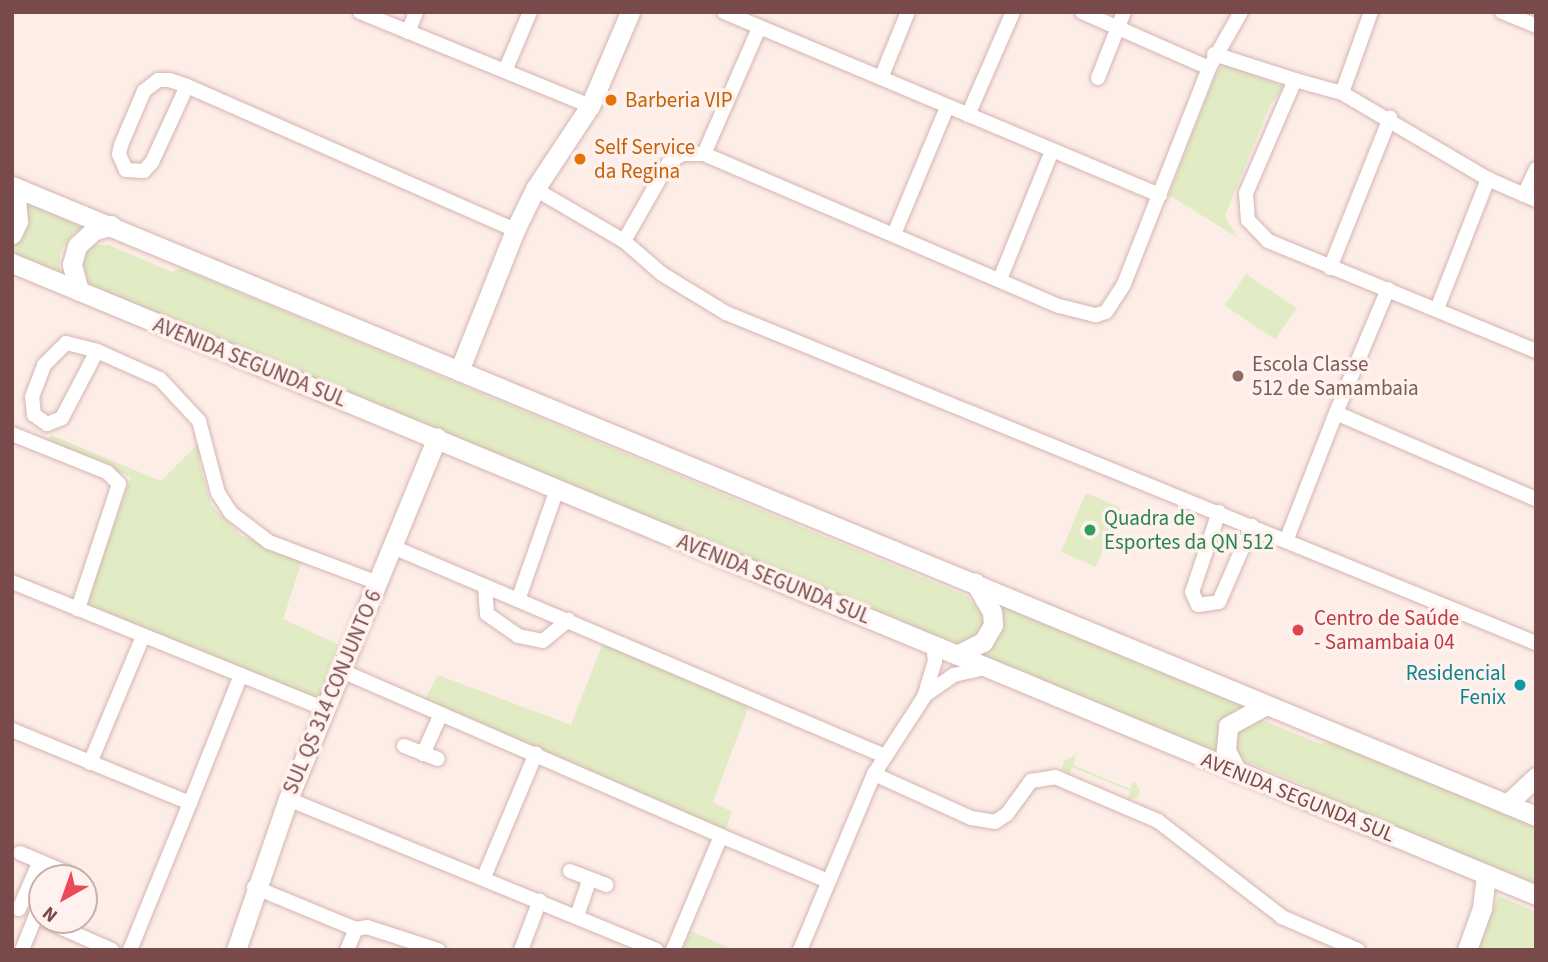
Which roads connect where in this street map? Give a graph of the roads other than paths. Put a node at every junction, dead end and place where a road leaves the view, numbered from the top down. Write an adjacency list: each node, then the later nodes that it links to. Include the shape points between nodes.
1 (360, 12): 16 (street)
2 (416, 12): 16 (street)
3 (530, 12): 18 (street)
4 (630, 12): 24 (main road)
5 (724, 12): 14 (street)
6 (908, 12): 19 (street)
7 (1013, 12): 26 (street)
8 (1082, 12): 15 (street)
9 (1124, 12): 15 (street)
10 (1241, 12): 17 (street)
11 (1371, 12): 23 (street)
12 (1502, 12): 13 (street)
13 (1536, 26)
14 (759, 28): 19 (street); 29 (street)
15 (1117, 29): 17 (street); 20 (street)
16 (408, 32): 18 (street)
17 (1212, 61): 21 (street); 34 (street)
18 (505, 71): 24 (street)
19 (881, 78): 25 (street)
20 (1098, 78)
21 (1295, 80): 23 (street); 42 (street, via 1246,193 1245,207 1254,229 1268,241)
22 (187, 86): 22 (street, via 158,80 144,91 121,145 119,155 126,170 144,171 152,162); 37 (street)
23 (1342, 93): 27 (street)
24 (590, 106): 33 (main road)
25 (947, 107): 26 (street); 39 (street)
26 (968, 115): 28 (street)
27 (1390, 118): 31 (street); 42 (street)
28 (1052, 151): 34 (street); 43 (street)
29 (704, 154): 39 (street); 40 (street, via 682,154 668,164)
30 (1536, 169): 35 (street)
31 (1488, 179): 35 (street); 46 (street)
32 (13, 186): 36 (main road); 38 (main road, via 18,221)
33 (535, 189): 37 (main road); 40 (street)
34 (1160, 195): 43 (street, via 1124,284 1106,312 1082,314)
35 (1530, 197)
36 (111, 225): 45 (main road, via 93,232 77,246 72,264); 49 (main road)
37 (515, 230): 49 (main road)
38 (12, 234)
39 (894, 234): 43 (street)
40 (624, 241): 57 (street, via 662,274 726,313)
41 (12, 263): 45 (main road, AVENIDA SEGUNDA SUL)
42 (1331, 268): 44 (street)
43 (1000, 279)
44 (1388, 289): 46 (street); 50 (street)
45 (79, 292): 53 (main road, AVENIDA SEGUNDA SUL)
46 (1437, 309): 48 (street)
47 (97, 351): 51 (street, via 69,409 54,424); 51 (street, via 72,343 51,355 31,405 34,415); 62 (street, via 160,379 185,403 199,421 218,493 249,530)
48 (1536, 351)
49 (459, 371): 63 (main road)
50 (1336, 413): 56 (street); 59 (street)
51 (47, 424): 54 (street)
52 (12, 434): 54 (street)
53 (437, 438): 55 (main road, AVENIDA SEGUNDA SUL); 60 (main road, SUL QS 314 CONJUNTO 6)
54 (39, 444): 66 (street, via 107,472 119,484)
55 (557, 489): 65 (street); 69 (main road, AVENIDA SEGUNDA SUL)
56 (1536, 499)
57 (1219, 512): 58 (street); 58 (street, via 1192,592 1198,605 1219,602)
58 (1252, 526): 59 (street)
59 (1286, 541): 70 (street)
60 (393, 547): 62 (main road, SUL QS 314 CONJUNTO 6); 64 (street)
61 (12, 582): 66 (street)
62 (378, 583): 73 (main road, SUL QS 314 CONJUNTO 6)
63 (975, 583): 71 (main road, via 992,611 993,625 983,642); 76 (main road)
64 (485, 586): 65 (street); 67 (street, via 487,614 518,636 543,641)
65 (518, 600): 67 (street)
66 (78, 609): 68 (street)
67 (568, 620): 83 (street)
68 (143, 636): 74 (street); 85 (street)
69 (933, 643): 71 (main road, AVENIDA SEGUNDA SUL); 75 (street, via 935,662)
70 (1536, 643)
71 (959, 654): 72 (main road, AVENIDA SEGUNDA SUL)
72 (988, 667): 75 (street, via 954,675); 86 (main road, AVENIDA SEGUNDA SUL)
73 (342, 671): 77 (main road, SUL QS 314 CONJUNTO 6); 78 (street)
74 (241, 675): 77 (street); 90 (street)
75 (924, 697): 83 (street)
76 (1266, 705): 86 (main road, via 1228,726 1226,750); 91 (main road)
77 (325, 709): 89 (main road, SUL QS 314 CONJUNTO 6)
78 (441, 714): 81 (street); 82 (street)
79 (12, 730): 85 (street)
80 (404, 747): 82 (street)
81 (536, 753): 93 (street); 98 (street)
82 (423, 754): 84 (street)
83 (885, 756): 87 (street)
84 (438, 759)
85 (90, 762): 90 (street)
86 (1237, 772): 99 (main road, AVENIDA SEGUNDA SUL)
87 (874, 774): 101 (street); 121 (street, via 990,822 1003,819 1031,781 1055,777 1158,821 1282,917)
88 (1536, 777): 91 (main road); 92 (main road)
89 (288, 799): 98 (street); 103 (main road, SUL QS 314 CONJUNTO 6)
90 (190, 803): 113 (street)
91 (1507, 804): 92 (main road)
92 (1535, 816)
93 (721, 836): 101 (street); 119 (street)
94 (20, 853): 95 (street)
95 (40, 861): 96 (street); 106 (street)
96 (47, 864)
97 (570, 871): 100 (street)
98 (484, 877): 105 (street)
99 (1495, 878): 104 (main road, AVENIDA SEGUNDA SUL); 122 (main road)
100 (590, 879): 102 (street); 107 (street)
101 (828, 881): 120 (street)
102 (606, 885)
103 (254, 887): 108 (street); 114 (main road, SUL QS 314 CONJUNTO 6)
104 (1536, 895)
105 (540, 900): 107 (street); 117 (street)
106 (16, 908)
107 (577, 916): 118 (street)
108 (356, 929): 115 (street); 116 (street, via 378,928)
109 (32, 934): 111 (street)
110 (75, 934): 112 (street)
111 (22, 950)
112 (112, 950)
113 (130, 950)
114 (236, 950)
115 (347, 950)
116 (438, 950)
117 (520, 950)
118 (656, 950)
119 (673, 950)
120 (800, 950)
121 (1358, 950)
122 (1467, 950)

